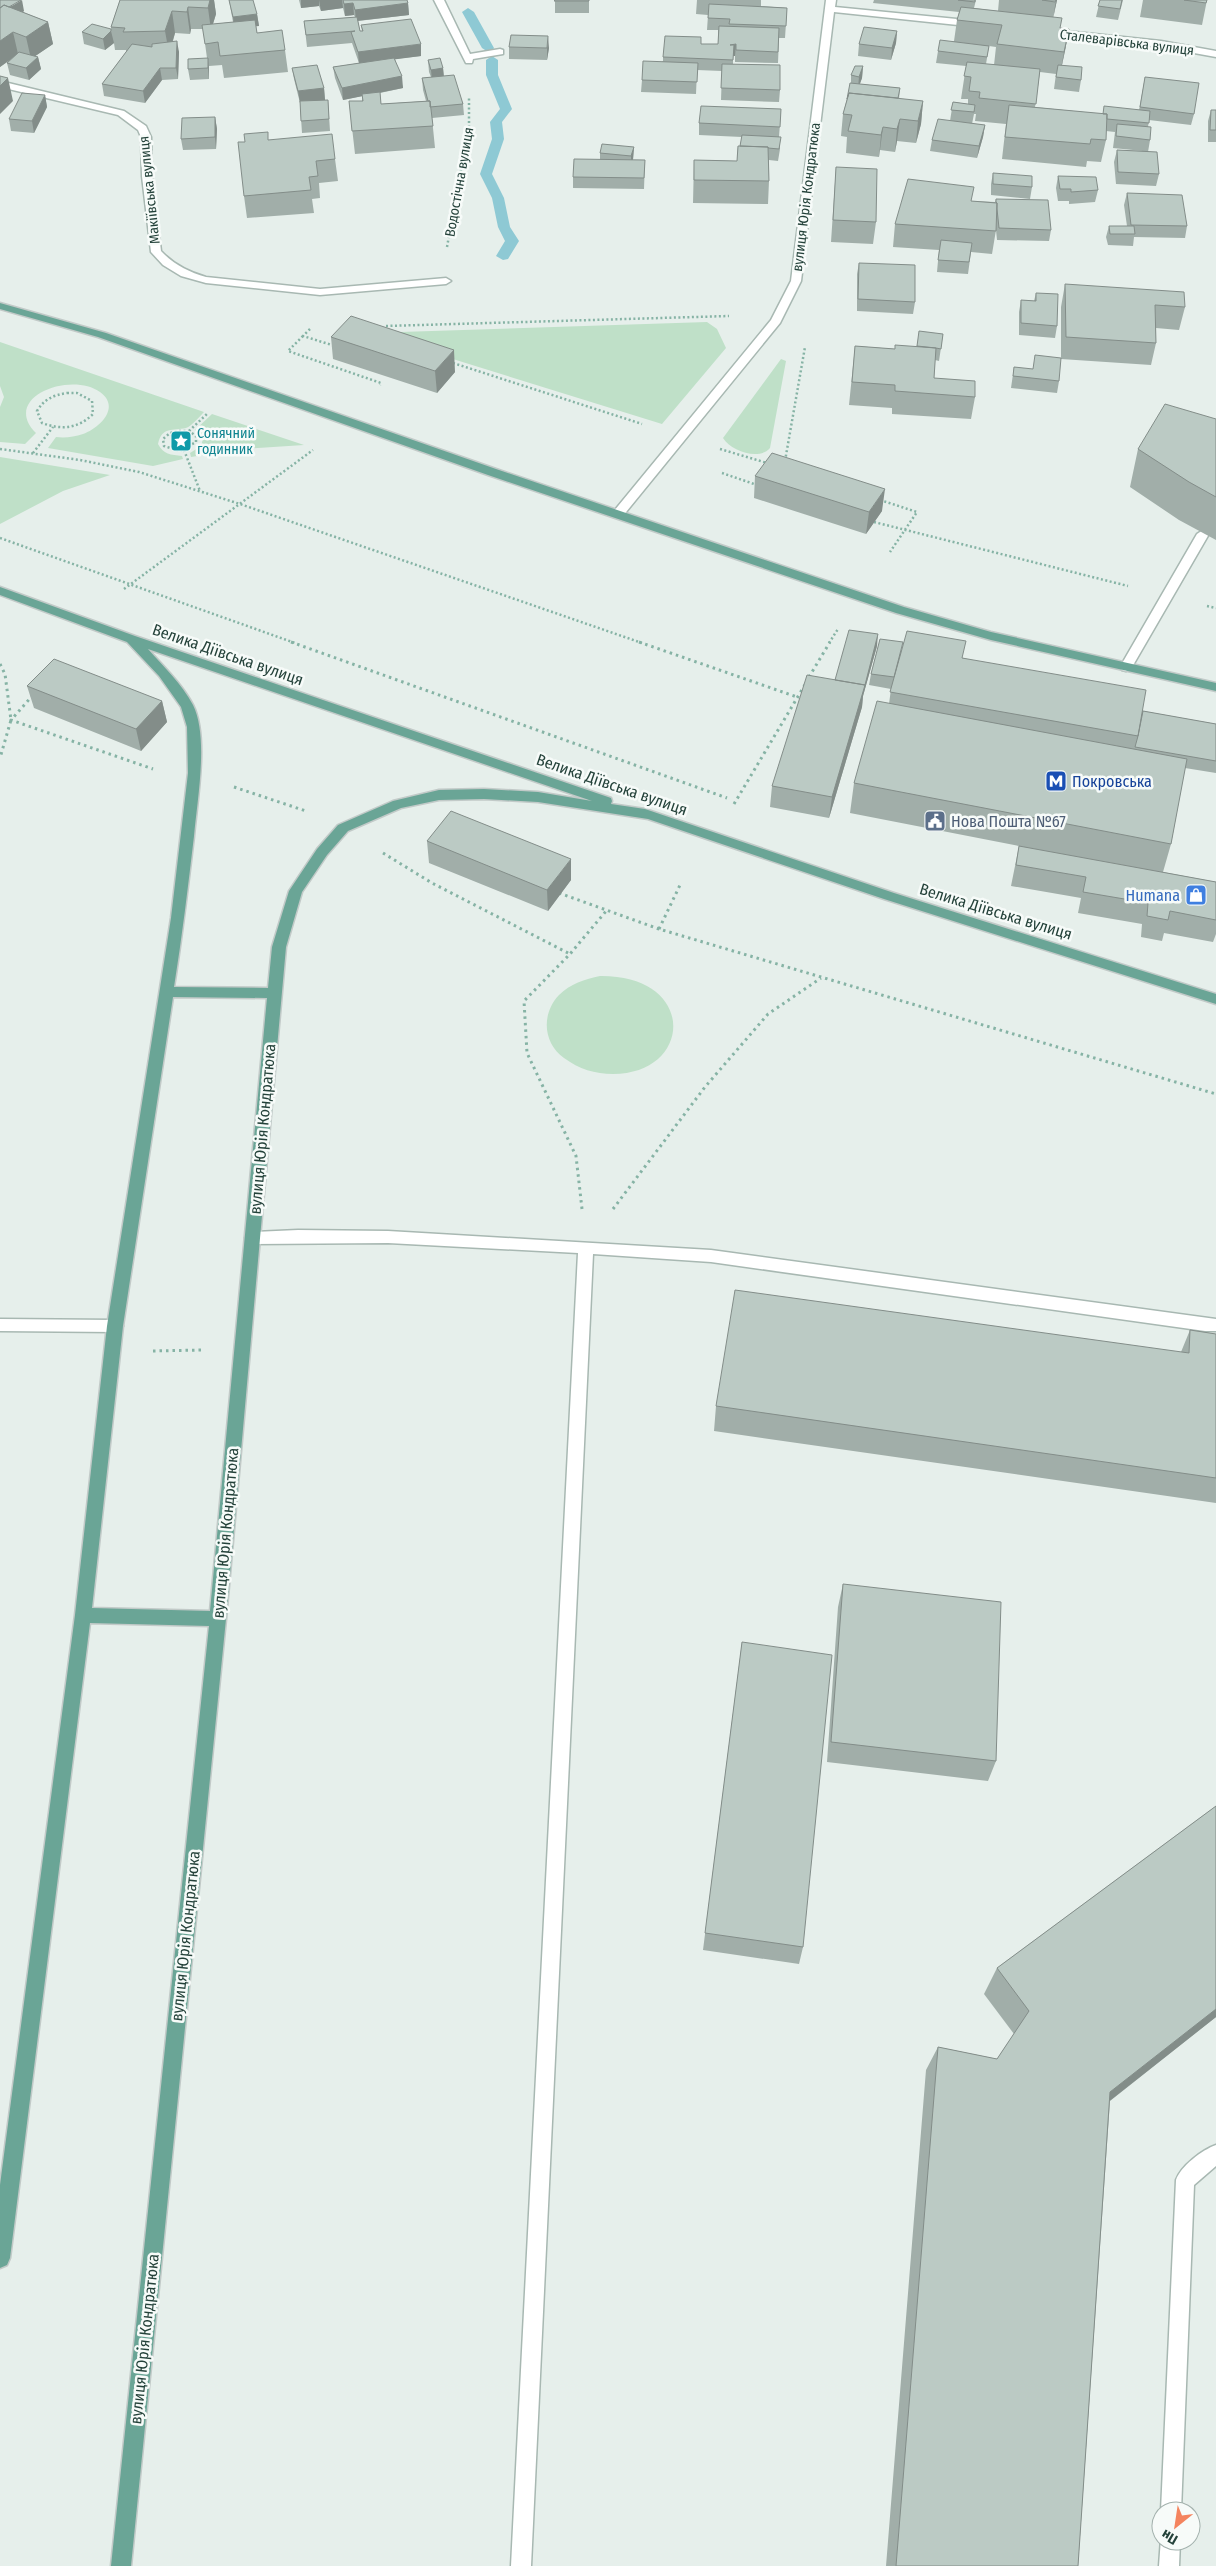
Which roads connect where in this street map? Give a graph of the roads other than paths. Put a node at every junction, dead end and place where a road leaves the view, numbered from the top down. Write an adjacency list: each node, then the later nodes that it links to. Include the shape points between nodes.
1 (439, 0): 5 (street, via 468,59)
2 (830, 4): 3 (street); 10 (street, вулиця Юрія Кондратюка, via 796,280 776,321)
3 (985, 25)
4 (1034, 30): 6 (street, Сталеварівська вулиця, via 1161,44)
5 (500, 52)
6 (1216, 54)
7 (0, 84): 8 (street, Макіївська вулиця, via 121,113 142,128 146,137 156,252 175,270 206,280 320,292)
8 (446, 281)
9 (0, 306): 10 (main road, via 102,335)
10 (618, 514): 14 (main road, via 909,612 991,636)
11 (1203, 534): 14 (street)
12 (0, 591): 13 (main road, Велика Діївська вулиця)
13 (131, 639): 16 (main road, Велика Діївська вулиця); 17 (main road, via 163,673 187,706 193,727 194,773)
14 (1126, 667): 15 (main road)
15 (1216, 687)
16 (649, 815): 18 (main road, вулиця Юрія Кондратюка, via 538,797 439,795 398,804 343,828 296,891 279,947); 19 (main road, Велика Діївська вулиця, via 890,896)
17 (167, 992): 18 (main road); 24 (main road)
18 (274, 993): 20 (main road, вулиця Юрія Кондратюка)
19 (1216, 999)
20 (252, 1238): 21 (street, via 388,1237); 26 (main road, вулиця Юрія Кондратюка)
21 (586, 1246): 23 (street, via 711,1256); 32 (street)
22 (0, 1325): 24 (street)
23 (1216, 1325)
24 (115, 1326): 25 (main road)
25 (83, 1615): 26 (main road); 28 (main road)
26 (218, 1619): 31 (main road, вулиця Юрія Кондратюка)
27 (1216, 2154): 29 (street, via 1185,2180)
28 (0, 2258)
29 (1172, 2501)
30 (1170, 2551): 33 (street)
31 (121, 2566)
32 (521, 2566)
33 (1169, 2566)

